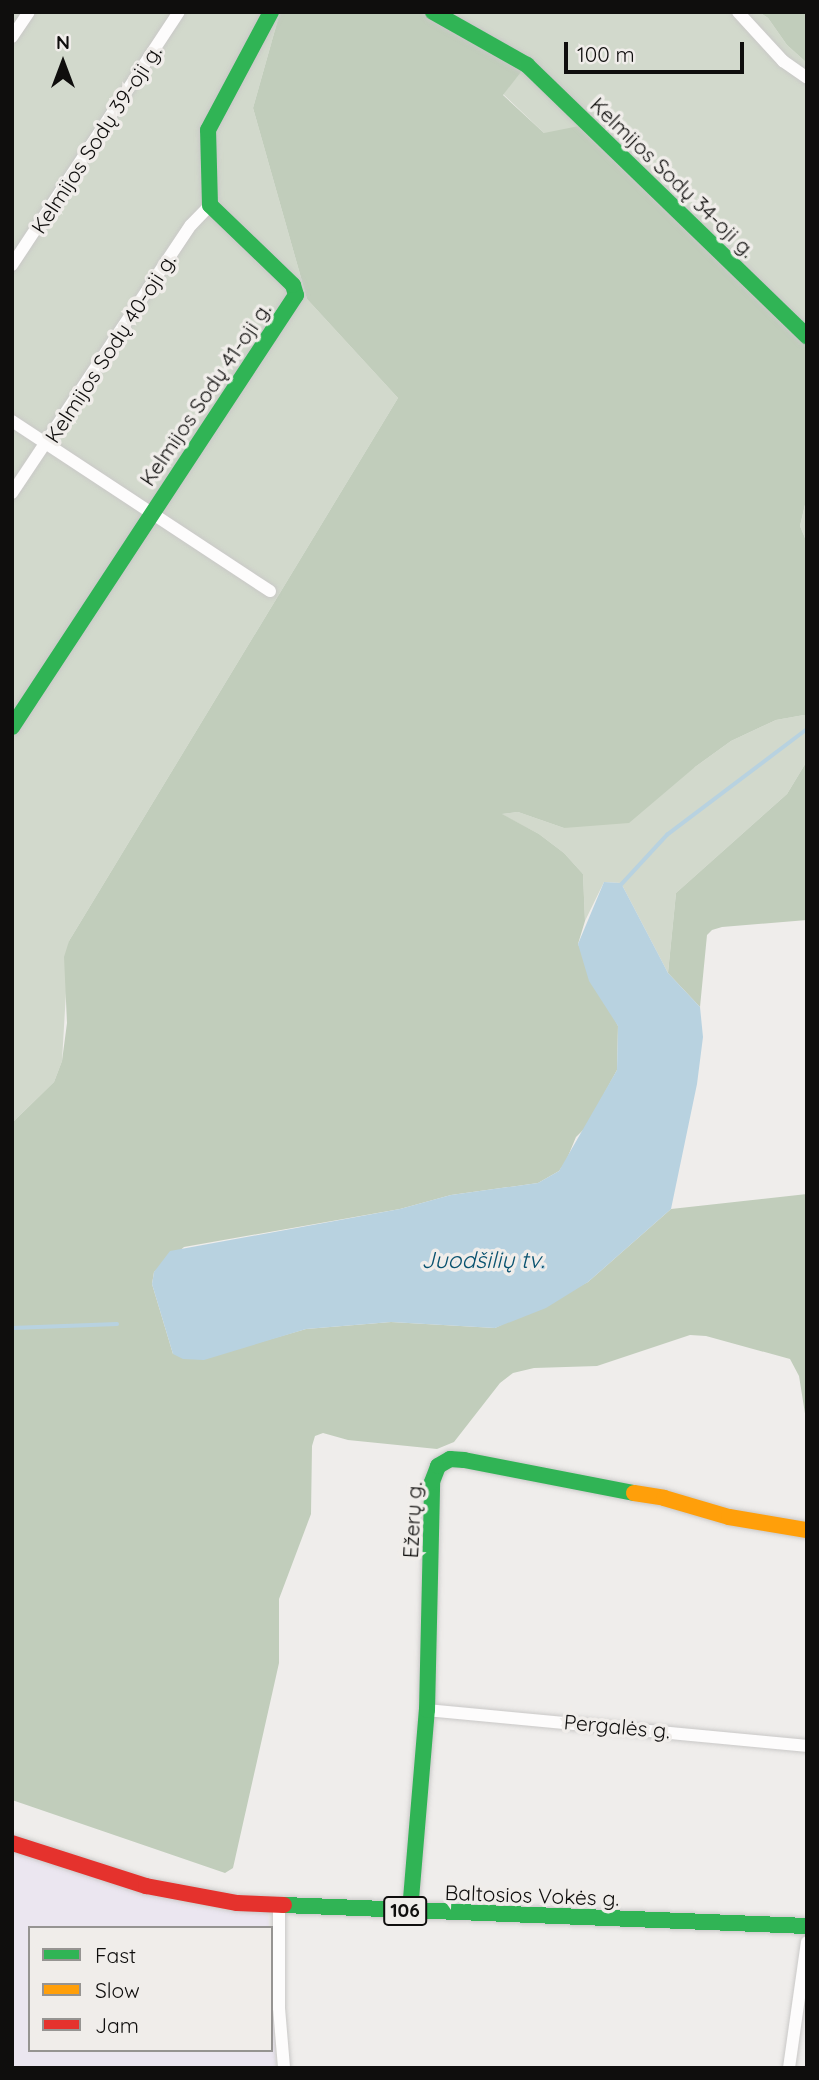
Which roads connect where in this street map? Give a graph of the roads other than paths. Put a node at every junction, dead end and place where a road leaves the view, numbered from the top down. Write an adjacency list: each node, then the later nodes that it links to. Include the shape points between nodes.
1 (29, 12): 6 (street)
2 (179, 12): 9 (street, Kelmijos Sodų 39-oji g.)
3 (271, 12): 8 (street, via 208,130)
4 (433, 12): 10 (street, Kelmijos Sodų 34-oji g., via 527,65)
5 (738, 12): 7 (street, via 783,61)
6 (12, 37)
7 (807, 78)
8 (210, 205): 12 (street, Kelmijos Sodų 40-oji g., via 191,225); 14 (street, Kelmijos Sodų 41-oji g., via 293,285 296,295)
9 (12, 265)
10 (807, 336)
11 (12, 421): 12 (street)
12 (46, 444): 13 (street, Kelmijos Sodų 40-oji g.); 14 (street)
13 (12, 493)
14 (152, 513): 15 (street); 16 (street, Kelmijos Sodų 41-oji g.)
15 (270, 591)
16 (12, 727)
17 (807, 1530): 18 (street, Ežerų g., via 528,1471 443,1461 431,1494)
18 (427, 1710): 19 (street, Pergalės g.); 22 (street, Ežerų g.)
19 (807, 1746)
20 (12, 1843): 21 (street, Baltosios Vokės g. / 106, via 146,1886 202,1898)
21 (279, 1906): 22 (street, Baltosios Vokės g. / 106); 25 (street)
22 (410, 1911): 23 (street, Baltosios Vokės g. / 106)
23 (807, 1926)
24 (807, 1942): 26 (street)
25 (284, 2068)
26 (789, 2068)

